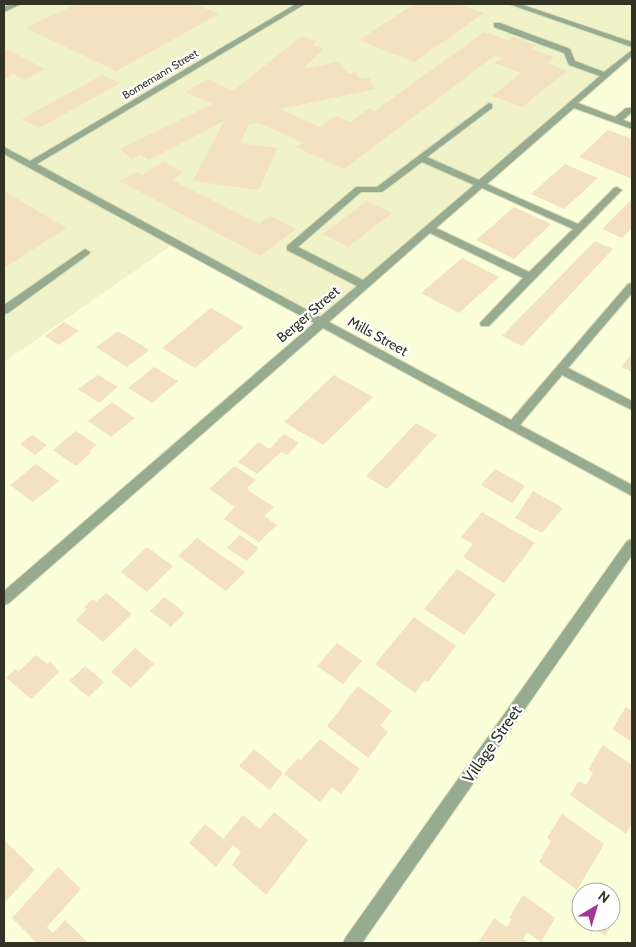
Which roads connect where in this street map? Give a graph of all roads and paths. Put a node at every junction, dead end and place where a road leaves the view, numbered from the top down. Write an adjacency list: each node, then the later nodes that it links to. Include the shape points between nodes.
1 (17, 4): 4 (street)
2 (301, 4): 16 (street, Bornemann Street)
3 (513, 4): 6 (street)
4 (4, 10)
5 (498, 25): 8 (street, via 567,51 572,63)
6 (632, 45)
7 (632, 52): 8 (street, Berger Street)
8 (605, 75): 9 (street, Berger Street)
9 (572, 104): 12 (street); 17 (street, Berger Street)
10 (489, 106): 15 (street)
11 (629, 110): 12 (street)
12 (618, 120): 13 (street)
13 (632, 126)
14 (4, 150): 16 (street, Mills Street)
15 (421, 158): 17 (street); 23 (street, via 379,190 359,190 291,248)
16 (31, 164): 26 (street, Mills Street)
17 (480, 184): 19 (street); 20 (street, Berger Street)
18 (617, 190): 19 (street)
19 (579, 228): 22 (street)
20 (429, 229): 22 (street); 23 (street, Berger Street)
21 (85, 252): 25 (street)
22 (530, 277): 27 (street)
23 (364, 285): 26 (street, Berger Street)
24 (632, 286): 28 (street)
25 (4, 310)
26 (322, 322): 30 (street, Mills Street); 33 (street, Berger Street)
27 (485, 323)
28 (561, 369): 29 (street); 30 (street)
29 (632, 406)
30 (512, 426): 31 (street, Mills Street)
31 (632, 491)
32 (632, 545): 34 (street, Village Street)
33 (4, 599)
34 (352, 943)

